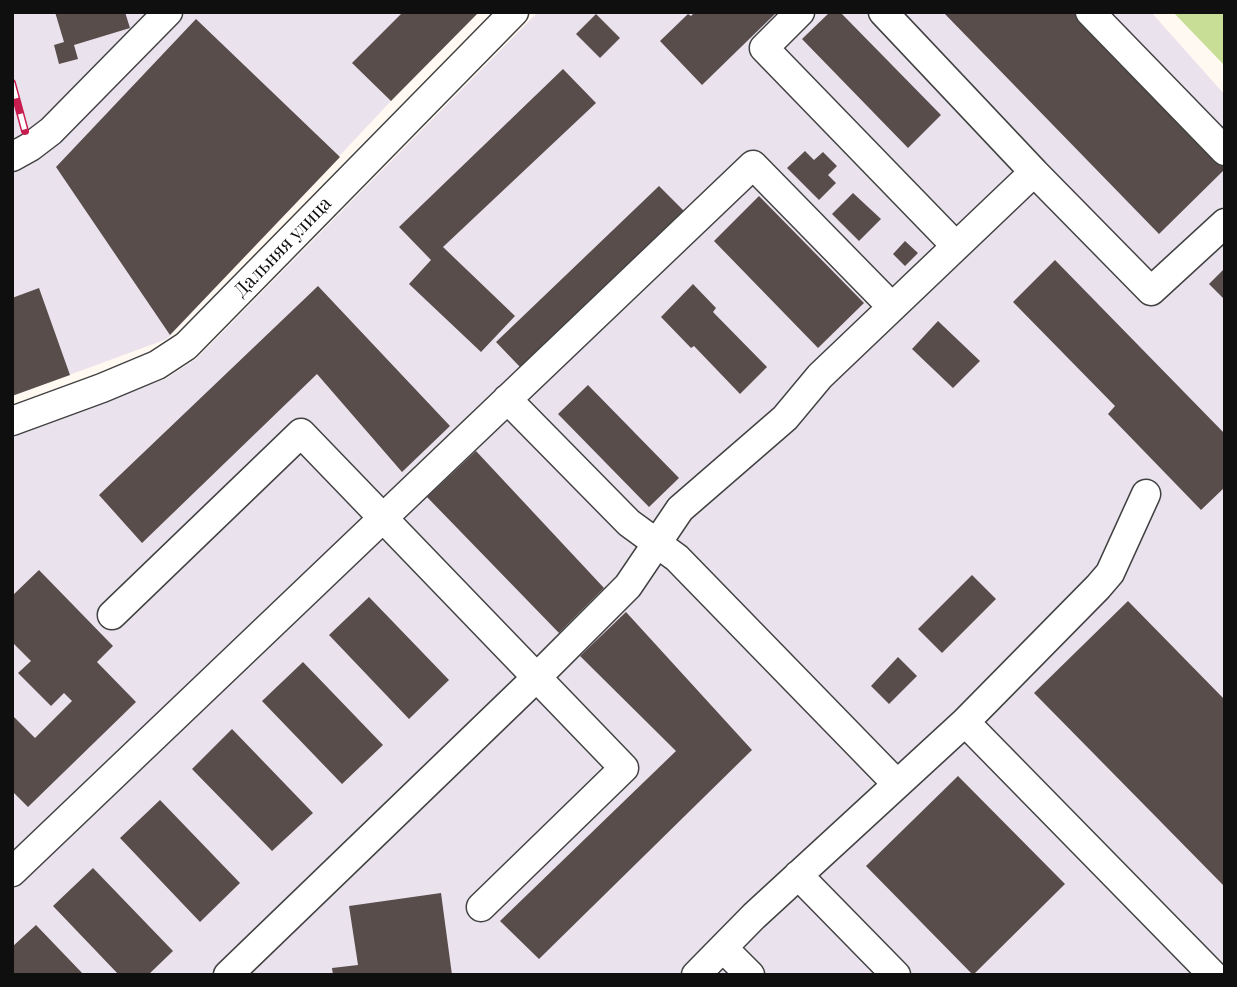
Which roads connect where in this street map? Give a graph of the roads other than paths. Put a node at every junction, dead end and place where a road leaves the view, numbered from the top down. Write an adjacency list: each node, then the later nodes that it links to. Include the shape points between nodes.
1 (168, 12): 7 (street, via 51,131)
2 (514, 12): 13 (street, Дальняя улица, via 186,345 157,365)
3 (800, 12): 10 (street, via 764,48)
4 (883, 12): 8 (street)
5 (1090, 12): 6 (street)
6 (1225, 151)
7 (12, 157)
8 (1034, 172): 9 (street, via 1151,291); 10 (street)
9 (1225, 223)
10 (956, 246): 11 (street)
11 (892, 307): 12 (street, via 753,165); 16 (street, via 820,376 785,418 680,509)
12 (508, 399): 15 (street); 16 (street, via 629,523)
13 (12, 421)
14 (1146, 494): 19 (street, via 1111,573)
15 (383, 518): 17 (street, via 301,433); 18 (street); 21 (street)
16 (657, 543): 18 (street, via 628,586); 20 (street)
17 (112, 615)
18 (537, 677): 23 (street, via 624,768); 25 (street)
19 (965, 722): 20 (street); 29 (street)
20 (898, 783): 22 (street)
21 (12, 872)
22 (799, 875): 24 (street); 28 (street)
23 (481, 907)
24 (723, 948): 26 (street); 27 (street)
25 (228, 975)
26 (696, 975)
27 (750, 975)
28 (896, 975)
29 (1213, 975)

